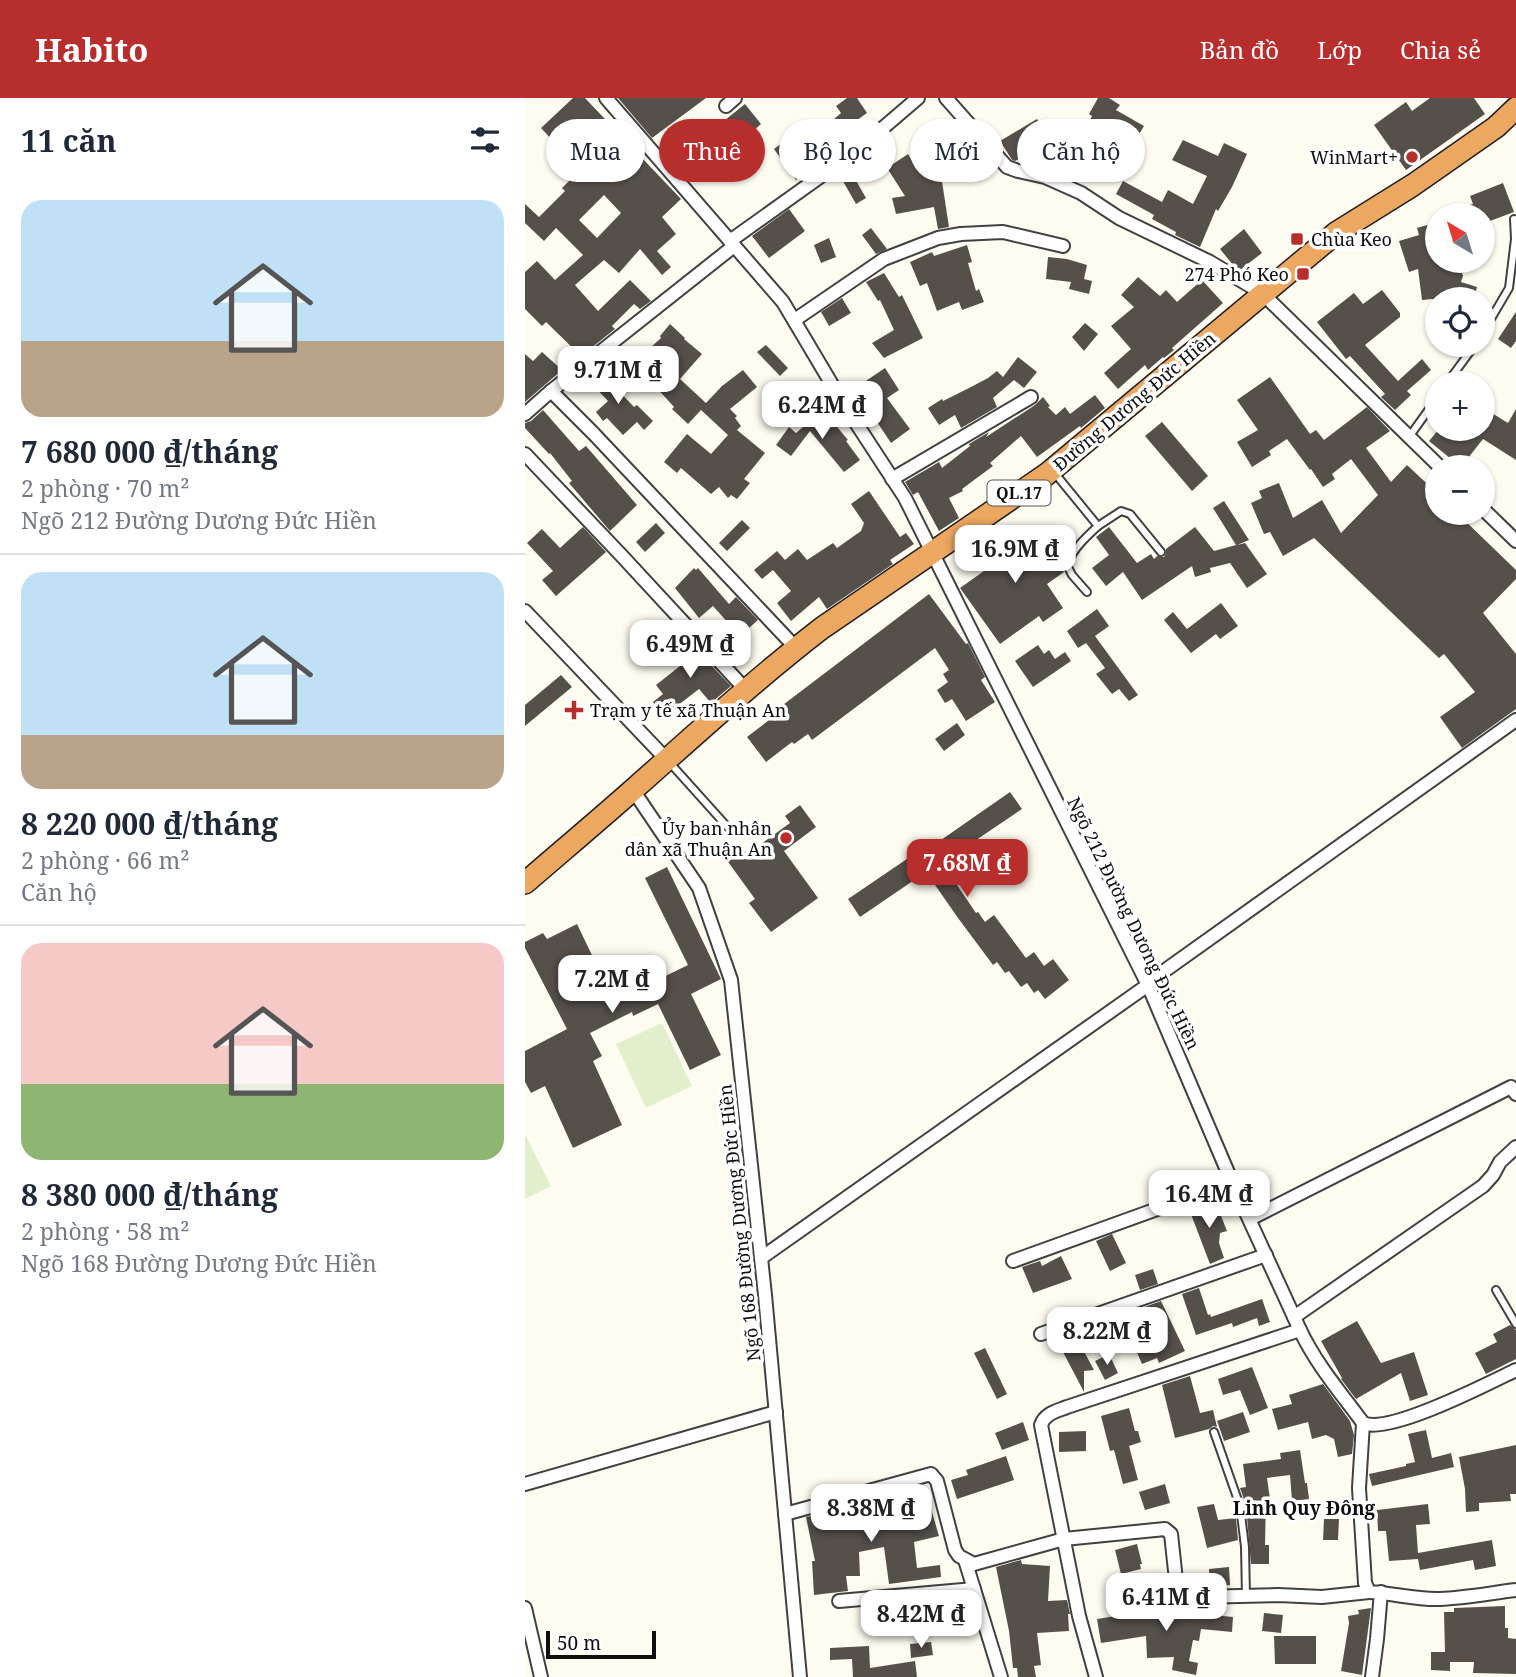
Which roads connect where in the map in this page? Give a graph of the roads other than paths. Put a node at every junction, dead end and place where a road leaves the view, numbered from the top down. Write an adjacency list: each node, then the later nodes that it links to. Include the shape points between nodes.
1 (606, 98): 6 (street, Ngõ 212 Đường Dương Đức Hiền)
2 (918, 98): 6 (street, via 856,151)
3 (946, 98): 8 (street, via 1007,167 1081,193 1119,218)
4 (1516, 108): 8 (highway, Đường Dương Đức Hiền / QL.17, via 1413,185 1336,233)
5 (1514, 219): 9 (lane, via 1509,288)
6 (732, 243): 10 (street, Ngõ 212 Đường Dương Đức Hiền); 11 (street)
7 (1063, 246): 10 (street, via 1003,232 938,238 884,259)
8 (1262, 293): 15 (street); 18 (highway, Đường Dương Đức Hiền / QL.17)
9 (1495, 312)
10 (795, 322): 19 (street, Ngõ 212 Đường Dương Đức Hiền)
11 (551, 391): 13 (street); 27 (street)
12 (1031, 397): 19 (street)
13 (525, 414)
14 (1425, 415): 15 (lane)
15 (1409, 437): 17 (street)
16 (525, 454): 28 (street)
17 (1428, 455)
18 (1052, 470): 21 (lane); 24 (highway, Đường Dương Đức Hiền / QL.17)
19 (892, 479): 24 (street, Ngõ 212 Đường Dương Đức Hiền)
20 (1495, 521): 22 (street)
21 (1098, 526): 23 (lane, via 1121,511 1130,514); 25 (lane, via 1067,565)
22 (1516, 541)
23 (1161, 552)
24 (931, 553): 27 (highway, Đường Dương Đức Hiền / QL.17); 34 (street, Ngõ 212 Đường Dương Đức Hiền)
25 (1087, 592)
26 (525, 611): 30 (street)
27 (796, 648): 28 (highway, Đường Dương Đức Hiền / QL.17)
28 (746, 690): 30 (highway, Đường Dương Đức Hiền / QL.17)
29 (1516, 720): 34 (street)
30 (667, 760): 31 (highway, Đường Dương Đức Hiền / QL.17); 32 (lane)
31 (633, 790): 33 (highway, Đường Dương Đức Hiền / QL.17); 40 (street, Ngõ 168 Đường Dương Đức Hiền, via 699,888 731,980)
32 (732, 832)
33 (525, 883)
34 (1148, 985): 37 (street, Ngõ 212 Đường Dương Đức Hiền); 40 (street)
35 (1516, 1094): 38 (street, via 1511,1087)
36 (1516, 1147): 43 (street, via 1483,1186)
37 (1232, 1182): 38 (street, Ngõ 212 Đường Dương Đức Hiền); 41 (street)
38 (1250, 1219): 39 (street, Ngõ 212 Đường Dương Đức Hiền)
39 (1266, 1255): 43 (street, Ngõ 212 Đường Dương Đức Hiền); 46 (street)
40 (761, 1258): 48 (street, Ngõ 168 Đường Dương Đức Hiền)
41 (1013, 1261)
42 (1496, 1290): 44 (lane)
43 (1294, 1317): 45 (street, Ngõ 212 Đường Dương Đức Hiền)
44 (1516, 1324)
45 (1300, 1330): 49 (street, Ngõ 212 Đường Dương Đức Hiền); 53 (street, via 1048,1414 1041,1425)
46 (1041, 1334)
47 (1516, 1370): 49 (street, via 1402,1420)
48 (776, 1412): 51 (street); 52 (street, Ngõ 168 Đường Dương Đức Hiền)
49 (1363, 1423): 57 (street, via 1359,1488 1364,1583)
50 (1215, 1432): 58 (lane, via 1240,1506)
51 (525, 1484)
52 (785, 1514): 54 (street, via 931,1474 937,1481 955,1550); 62 (street, Ngõ 168 Đường Dương Đức Hiền)
53 (1064, 1539): 54 (street, via 974,1564); 58 (street, via 1165,1529 1171,1534 1176,1580 1182,1591 1197,1597); 64 (street)
54 (965, 1560): 55 (street)
55 (974, 1589): 59 (street); 63 (street)
56 (1516, 1590): 57 (street, via 1439,1599)
57 (1375, 1592): 58 (street); 65 (street, via 1377,1639)
58 (1246, 1596)
59 (839, 1601)
60 (525, 1608): 61 (street)
61 (541, 1677)
62 (800, 1677)
63 (1001, 1677)
64 (1096, 1677)
65 (1372, 1677)

